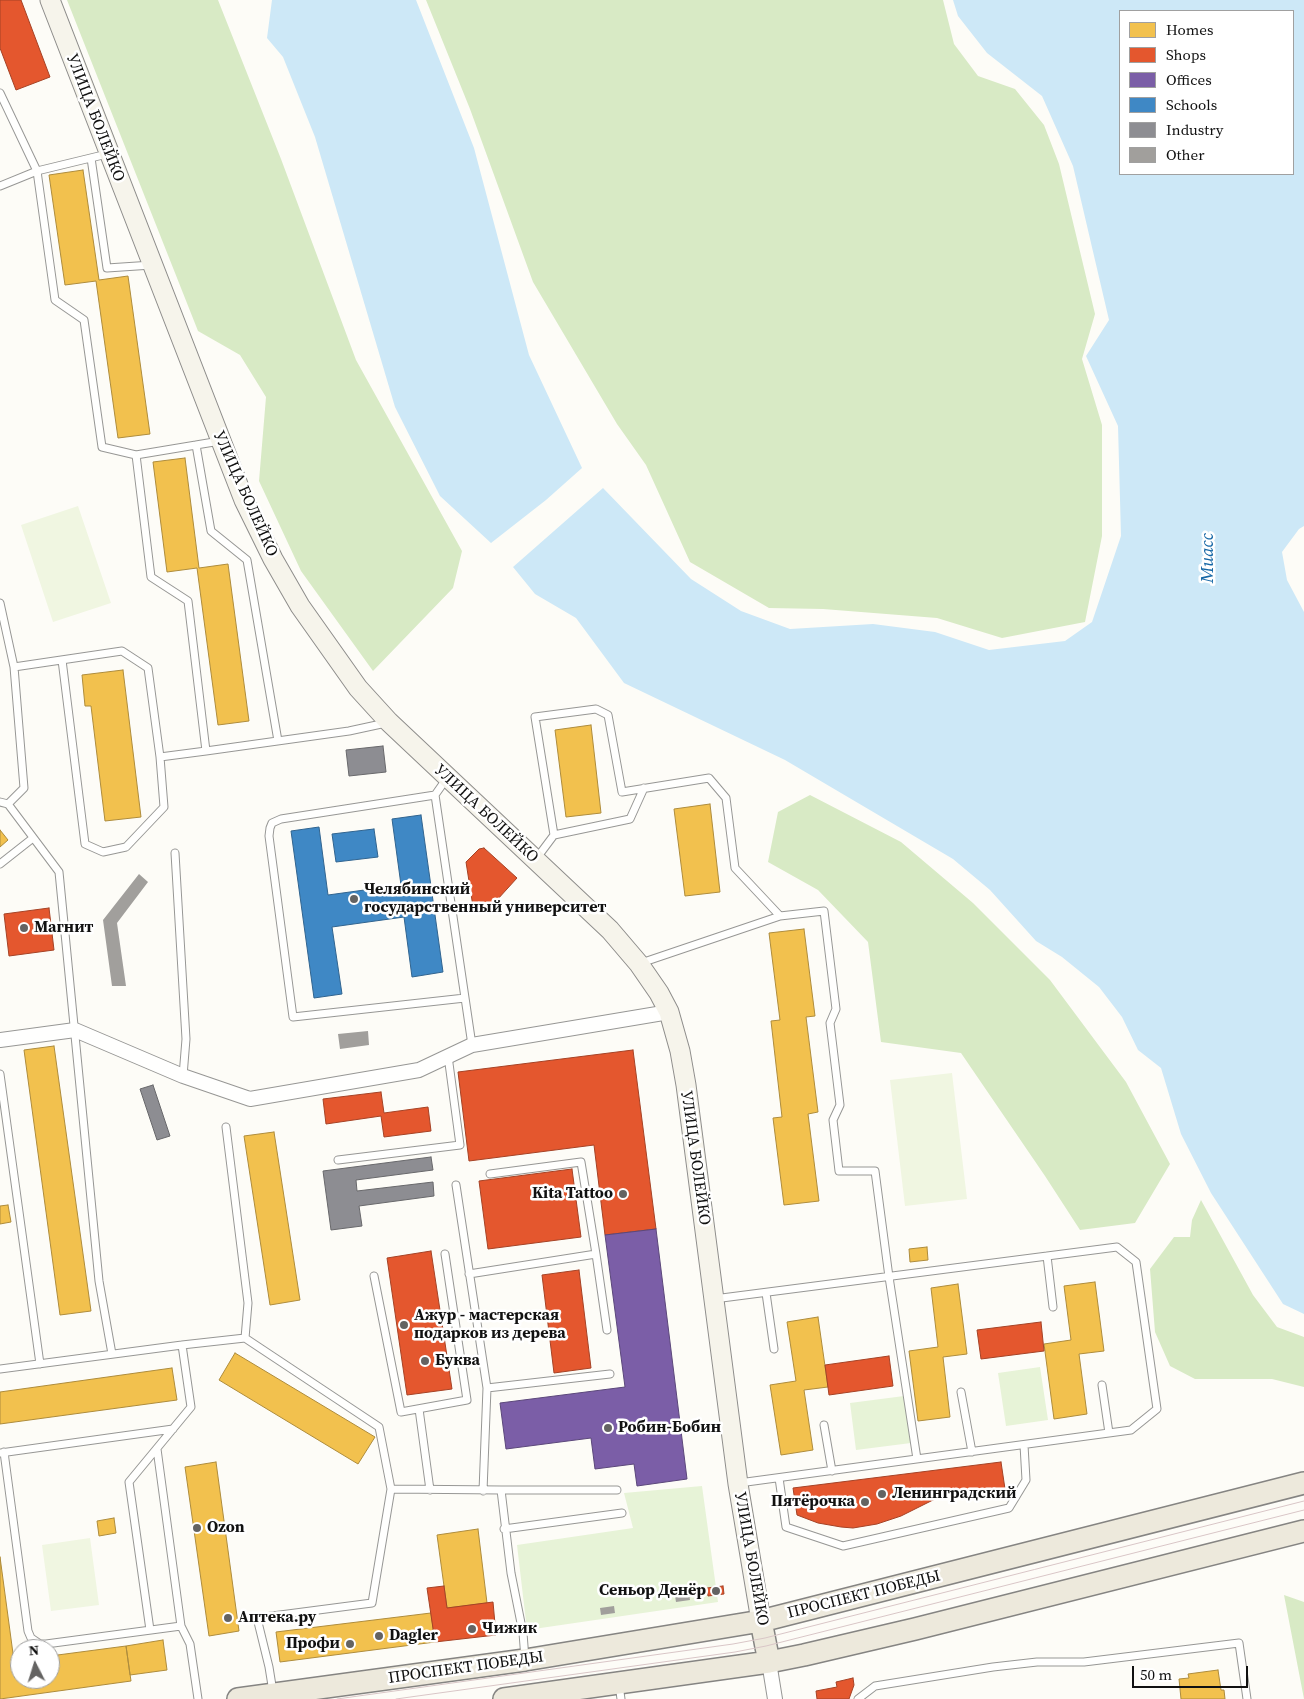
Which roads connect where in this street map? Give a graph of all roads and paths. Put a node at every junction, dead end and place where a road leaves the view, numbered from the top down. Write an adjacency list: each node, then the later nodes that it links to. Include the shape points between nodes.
1 (50, 0): 3 (street, УЛИЦА БОЛЕЙКО)
2 (0, 93): 4 (lane)
3 (100, 156): 4 (lane); 6 (street, УЛИЦА БОЛЕЙКО); 6 (lane, via 107,268)
4 (37, 171): 5 (lane); 9 (lane, via 55,300 84,320 102,447)
5 (0, 186)
6 (152, 265): 7 (street, УЛИЦА БОЛЕЙКО)
7 (220, 441): 8 (lane); 13 (street, УЛИЦА БОЛЕЙКО, via 244,500 300,606 358,688)
8 (196, 445): 9 (lane); 14 (lane, via 211,531 247,560)
9 (136, 455): 15 (lane, via 150,577 188,601)
10 (0, 603): 12 (lane)
11 (62, 660): 12 (lane); 16 (lane, via 122,651 148,668); 16 (lane, via 85,844 102,852 126,847 164,807)
12 (14, 666): 21 (lane, via 24,788)
13 (389, 722): 14 (lane); 17 (street, УЛИЦА БОЛЕЙКО)
14 (278, 741): 15 (lane)
15 (206, 751): 16 (lane)
16 (160, 757)
17 (447, 778): 19 (lane); 25 (street, УЛИЦА БОЛЕЙКО)
18 (644, 788): 22 (lane, via 630,819); 22 (lane, via 622,792 608,715 596,710 535,717); 27 (lane, via 709,778 726,798 735,868)
19 (434, 795): 29 (lane); 29 (lane, via 272,823 269,836 294,1017)
20 (0, 802): 21 (lane)
21 (8, 804): 23 (lane)
22 (554, 835): 25 (lane)
23 (33, 838): 26 (lane); 31 (lane, via 59,872)
24 (175, 853): 36 (lane, via 186,1040)
25 (536, 860): 28 (street, УЛИЦА БОЛЕЙКО, via 610,930)
26 (0, 864)
27 (780, 916): 28 (lane); 46 (lane, via 824,911 836,1009 830,1023 840,1105 832,1120 839,1171 875,1171)
28 (639, 964): 30 (street, УЛИЦА БОЛЕЙКО)
29 (464, 998): 33 (lane)
30 (669, 1012): 33 (street); 48 (street, УЛИЦА БОЛЕЙКО, via 686,1086)
31 (75, 1030): 32 (street); 36 (street); 54 (lane, via 99,1281)
32 (0, 1040)
33 (472, 1045): 34 (street)
34 (448, 1056): 36 (street, via 419,1070 250,1098); 38 (lane, via 460,1145)
35 (0, 1074): 55 (lane)
36 (183, 1076)
37 (226, 1127): 51 (lane, via 248,1304)
38 (338, 1160)
39 (490, 1174): 42 (lane, via 581,1162)
40 (456, 1185): 44 (lane)
41 (446, 1254): 61 (lane, via 467,1400)
42 (596, 1254): 44 (lane); 50 (lane)
43 (1047, 1256): 46 (lane); 49 (lane); 64 (lane, via 1117,1248 1136,1262 1157,1409 1131,1430)
44 (469, 1274): 59 (lane)
45 (374, 1276): 61 (lane, via 401,1412)
46 (889, 1277): 47 (lane); 69 (lane)
47 (766, 1292): 48 (lane); 53 (lane)
48 (714, 1299): 73 (street, УЛИЦА БОЛЕЙКО)
49 (1053, 1307)
50 (607, 1330)
51 (245, 1338): 52 (lane); 74 (lane, via 379,1426)
52 (182, 1345): 54 (lane); 63 (lane, via 191,1407)
53 (774, 1349)
54 (112, 1354): 55 (lane)
55 (40, 1364): 56 (lane)
56 (0, 1369)
57 (610, 1374): 59 (lane)
58 (1102, 1385): 64 (lane)
59 (487, 1388): 78 (lane)
60 (961, 1392): 67 (lane)
61 (419, 1409): 75 (lane)
62 (824, 1425): 70 (lane)
63 (173, 1429): 66 (lane); 68 (lane)
64 (1109, 1433): 65 (lane)
65 (1024, 1445): 67 (lane); 71 (lane, via 1026,1480 1009,1508 843,1546 786,1527)
66 (157, 1449): 83 (lane); 84 (lane, via 130,1482)
67 (972, 1452): 69 (lane)
68 (2, 1453): 84 (lane, via 31,1638 46,1644)
69 (917, 1459): 70 (lane)
70 (832, 1471): 71 (lane)
71 (779, 1478): 73 (lane)
72 (1304, 1483): 82 (main road, ПРОСПЕКТ ПОБЕДЫ)
73 (738, 1484): 82 (street, УЛИЦА БОЛЕЙКО)
74 (391, 1489): 75 (lane); 88 (lane, via 372,1603 257,1618)
75 (430, 1490): 78 (lane)
76 (501, 1490): 77 (lane); 78 (lane); 80 (lane)
77 (617, 1490)
78 (483, 1491)
79 (622, 1514): 80 (lane)
80 (504, 1529): 85 (lane)
81 (1304, 1531): 86 (main road, via 915,1630)
82 (761, 1621): 85 (main road, ПРОСПЕКТ ПОБЕДЫ); 86 (main road, УЛИЦА БОЛЕЙКО)
83 (181, 1626): 84 (lane); 89 (lane, via 190,1644)
84 (150, 1630)
85 (525, 1660): 88 (main road, ПРОСПЕКТ ПОБЕДЫ)
86 (769, 1662): 87 (main road); 92 (street, УЛИЦА БОЛЕЙКО)
87 (620, 1690): 91 (main road)
88 (273, 1694): 90 (main road, ПРОСПЕКТ ПОБЕДЫ)
89 (198, 1699)
90 (238, 1699)
91 (504, 1699)
92 (775, 1699)
93 (858, 1699): 94 (lane, via 875,1686 993,1667 1037,1662 1084,1662 1239,1643)
94 (1247, 1699)

